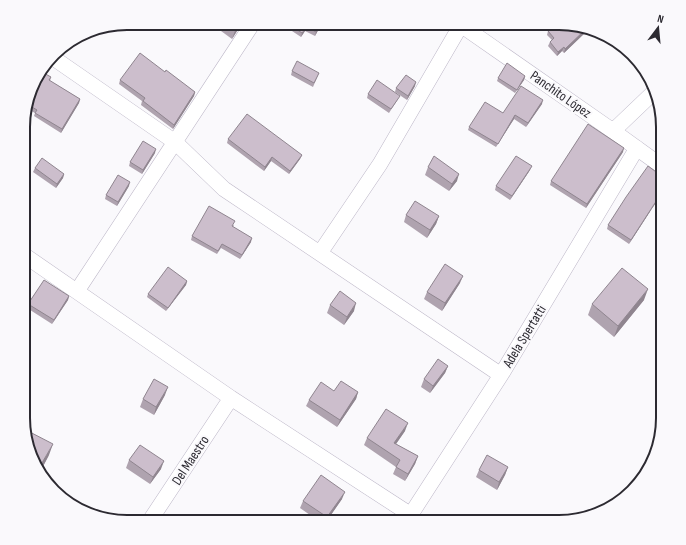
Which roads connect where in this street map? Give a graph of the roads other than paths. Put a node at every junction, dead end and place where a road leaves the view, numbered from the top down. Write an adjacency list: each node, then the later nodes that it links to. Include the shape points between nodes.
1 (248, 30): 7 (street)
2 (457, 30): 10 (street, via 380,164)
3 (469, 30): 6 (street, Panchito López)
4 (56, 60): 7 (street)
5 (651, 95): 6 (street)
6 (613, 131): 8 (street, Panchito López)
7 (175, 142): 10 (street, via 224,189); 12 (street)
8 (637, 148): 9 (street, Panchito López); 13 (street, Adela Spertatti)
9 (656, 162)
10 (320, 253): 13 (street)
11 (30, 259): 12 (street)
12 (77, 291): 14 (street)
13 (501, 375): 17 (street, Adela Spertatti)
14 (231, 398): 15 (street, Del Maestro); 16 (street)
15 (154, 515)
16 (404, 515)
17 (410, 515)

